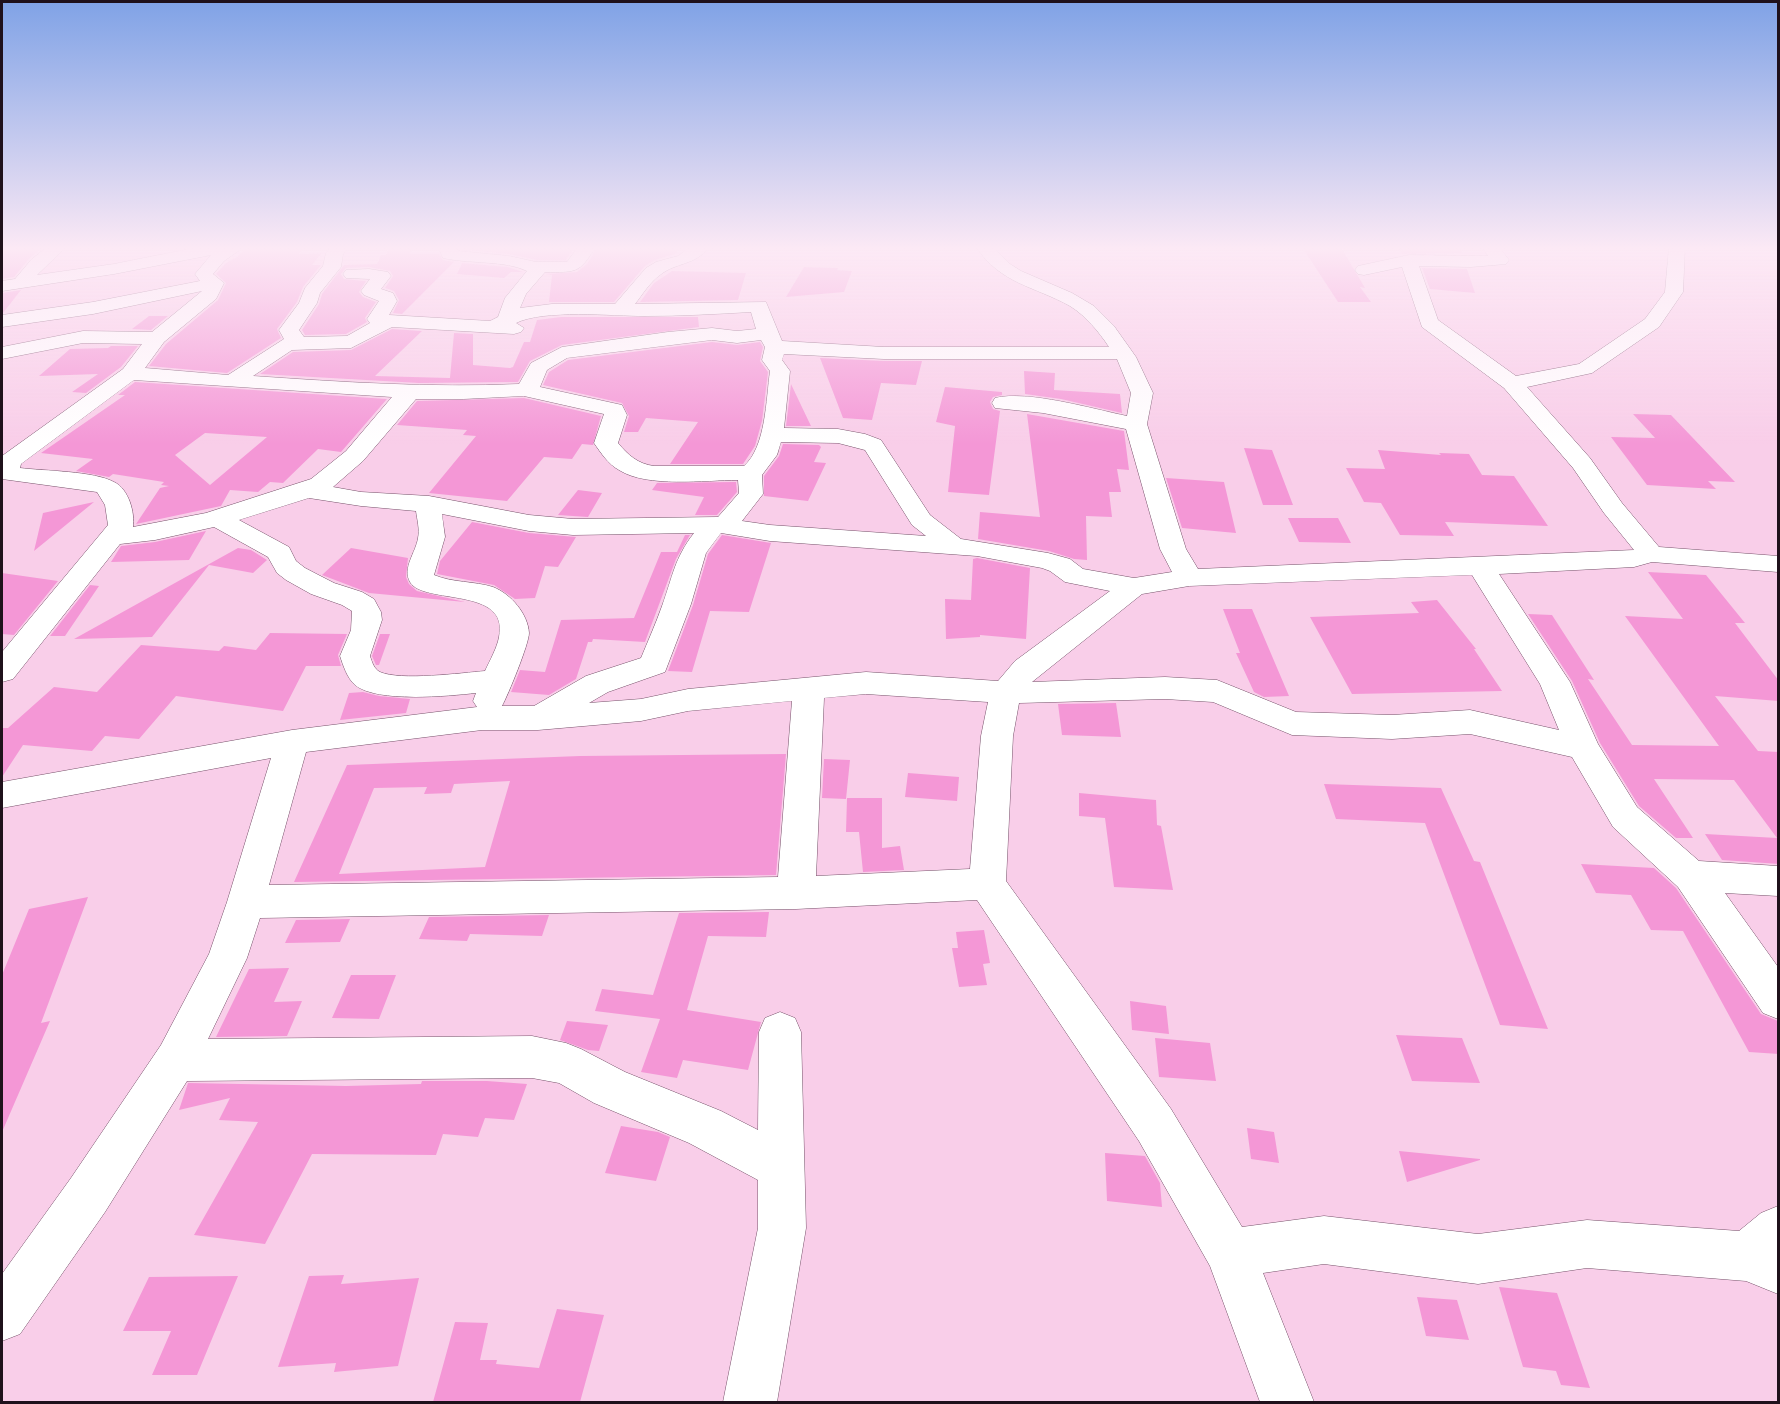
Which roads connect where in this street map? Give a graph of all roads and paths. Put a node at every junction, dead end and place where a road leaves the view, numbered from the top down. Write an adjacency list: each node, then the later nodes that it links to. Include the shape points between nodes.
1 (99, 313): 15 (street)
2 (113, 313): 15 (street)
3 (188, 313): 17 (street)
4 (301, 313): 19 (street, via 289,330)
5 (381, 313): 13 (street, via 377,319)
6 (506, 313): 14 (street)
7 (525, 313): 14 (street)
8 (761, 313): 18 (street)
9 (1088, 313): 21 (street)
10 (1426, 313): 24 (street, via 1429,323)
11 (1659, 313): 24 (street, via 1652,323 1585,369)
12 (2, 321): 15 (street)
13 (388, 321): 14 (street); 19 (street, via 351,342)
14 (501, 322): 16 (street)
15 (94, 324): 17 (street); 20 (street, via 64,341)
16 (528, 330)
17 (157, 338): 22 (street)
18 (771, 340): 21 (street, via 884,353); 25 (street, via 712,334 562,353 538,367); 29 (street, via 772,360 780,371)
19 (294, 343): 23 (street)
20 (2, 353)
21 (1123, 353): 28 (street, via 1143,395)
22 (130, 373): 23 (street); 31 (street, via 10,461)
23 (232, 381): 26 (street)
24 (1512, 383): 38 (street, via 1582,463)
25 (525, 390): 26 (street); 30 (street, via 614,410 616,415 606,443 623,465 638,472)
26 (410, 392): 32 (street, via 389,412 358,455 331,478)
27 (1003, 403): 28 (street, via 1043,406)
28 (1136, 424): 41 (street, via 1173,549)
29 (771, 435): 30 (street, via 760,467); 37 (street, via 838,436 873,446 921,520)
30 (750, 473): 35 (street, via 751,494 725,525)
31 (4, 474): 36 (street, via 108,488 120,507 121,526)
32 (308, 490): 33 (street); 34 (street)
33 (428, 504): 35 (street, via 573,527); 44 (street, via 432,537 420,573 422,580 430,585 493,596 512,620 514,636)
34 (219, 519): 36 (street); 44 (street, via 280,553 281,561 291,572 364,605 368,614 366,629 355,656 366,678 374,683 446,685)
35 (714, 524): 37 (street, via 770,533); 48 (street, via 693,552 654,665 597,684)
36 (114, 537): 43 (street)
37 (954, 546): 42 (street, via 1048,561 1074,576)
38 (1651, 554): 39 (street); 40 (street, via 1602,561)
39 (1779, 564)
40 (1481, 567): 41 (street); 50 (street, via 1555,682)
41 (1189, 578): 42 (street)
42 (1134, 587): 46 (street, via 1026,668)
43 (2, 672)
44 (497, 681): 47 (street)
45 (809, 688): 46 (street, via 866,683); 48 (street, via 688,700 641,710); 55 (street)
46 (1006, 692): 50 (street, via 1165,688 1216,691 1292,723 1392,728 1470,722); 54 (street, via 997,736)
47 (482, 718): 48 (street); 49 (street)
48 (538, 718)
49 (292, 742): 51 (street); 56 (street)
50 (1583, 747): 52 (street, via 1625,817)
51 (2, 795)
52 (1691, 876): 53 (street); 57 (street)
53 (1779, 881)
54 (987, 884): 55 (street); 62 (street, via 1155,1125)
55 (796, 893): 56 (street)
56 (246, 902): 59 (street, via 227,958)
57 (1779, 1000)
58 (780, 1032): 60 (street)
59 (176, 1060): 60 (street, via 532,1057 566,1064 610,1088 705,1127); 63 (street, via 88,1195)
60 (781, 1167): 64 (street, via 782,1228)
61 (1768, 1252): 62 (street, via 1587,1244 1478,1259 1324,1240)
62 (1230, 1253): 65 (street)
63 (2, 1316)
64 (750, 1402)
65 (1287, 1402)

